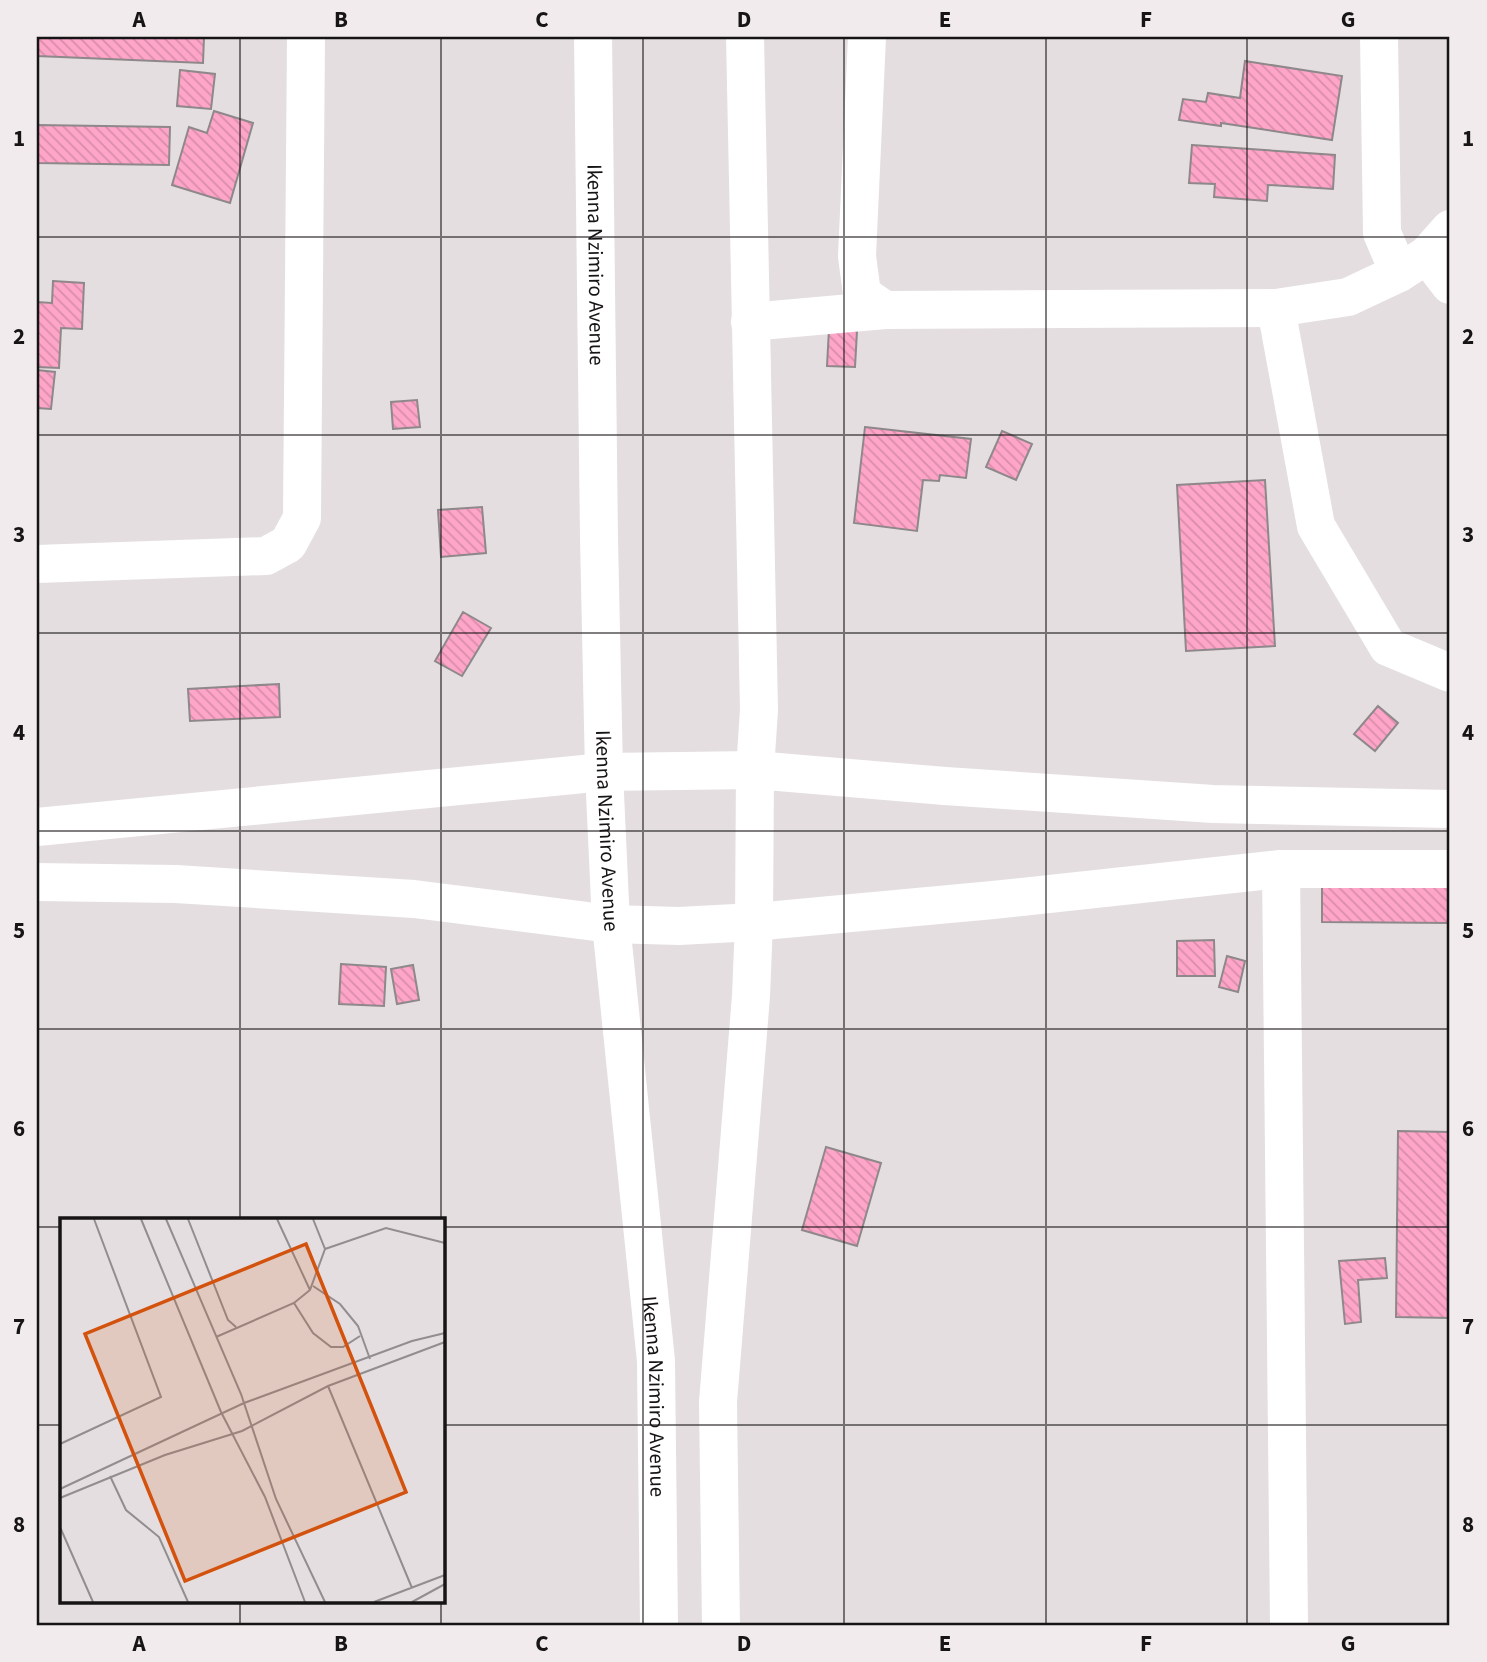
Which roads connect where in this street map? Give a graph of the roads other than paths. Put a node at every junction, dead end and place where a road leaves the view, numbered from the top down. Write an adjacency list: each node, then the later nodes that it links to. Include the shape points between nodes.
1 (306, 37): 11 (street, via 302,518 288,544 266,556)
2 (593, 37): 14 (street, Ikenna Nzimiro Avenue)
3 (745, 37): 10 (street)
4 (867, 37): 9 (street, via 857,256 862,294)
5 (1379, 37): 6 (street, via 1382,233)
6 (1425, 253): 7 (street); 8 (street, via 1348,296)
7 (1450, 285)
8 (1276, 309): 9 (street); 12 (street, via 1316,526 1388,648)
9 (885, 310): 10 (street)
10 (750, 322): 13 (street, via 759,710)
11 (37, 564)
12 (1450, 673)
13 (755, 770): 14 (street); 15 (street, via 1213,804); 20 (street)
14 (604, 772): 16 (street); 21 (street, Ikenna Nzimiro Avenue)
15 (1450, 809)
16 (37, 827)
17 (1281, 869): 18 (street); 20 (street); 24 (street)
18 (1450, 869)
19 (37, 882): 21 (street, via 176,884 414,899)
20 (754, 922): 21 (street); 23 (street, via 718,1402)
21 (611, 924): 22 (street, Ikenna Nzimiro Avenue, via 656,1361)
22 (659, 1625)
23 (720, 1625)
24 (1289, 1625)

